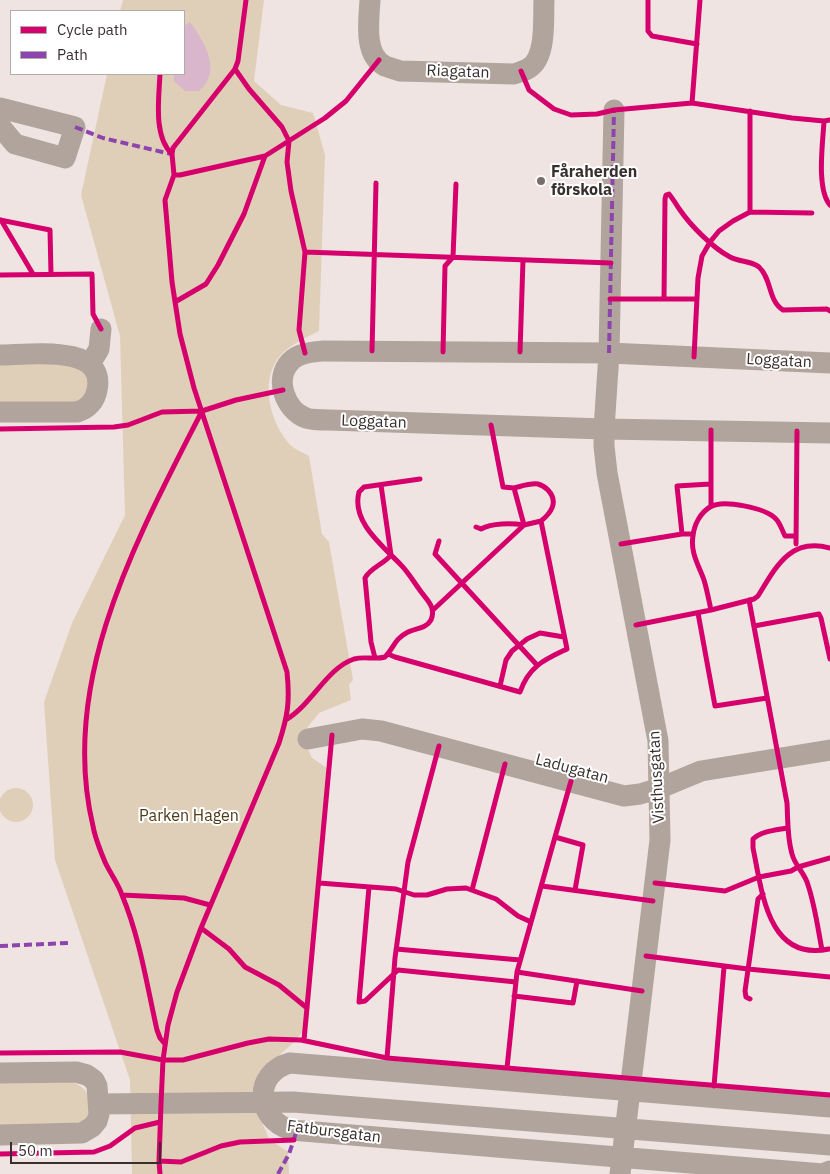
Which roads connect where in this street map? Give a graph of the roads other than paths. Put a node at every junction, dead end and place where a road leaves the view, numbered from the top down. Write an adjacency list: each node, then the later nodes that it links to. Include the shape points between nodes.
1 (370, 0): 2 (street, Riagatan, via 370,45 374,56 384,66 400,71 514,74 530,68 538,58 542,44)
2 (544, 0)
3 (0, 108): 5 (street, via 75,127 65,158 15,144)
4 (614, 110): 7 (street)
5 (0, 126)
6 (101, 329): 10 (street, via 99,349)
7 (609, 353): 9 (street, Loggatan); 12 (street, Visthusgatan); 12 (street, Loggatan, via 323,351 305,353 290,361 284,373 283,390 289,405 306,418)
8 (0, 355): 10 (street, via 67,354)
9 (830, 363)
10 (90, 364): 11 (street, via 96,373 98,387 92,402 84,410)
11 (0, 412)
12 (604, 429): 13 (street, Loggatan); 16 (street, Visthusgatan, via 607,473 658,741)
13 (830, 432)
14 (308, 740): 16 (street, Ladugatan, via 362,729 381,730 624,796)
15 (830, 750): 16 (street, Ladugatan, via 701,771)
16 (660, 788): 18 (street, Visthusgatan, via 660,840)
17 (0, 1073): 20 (street, via 81,1072 94,1080)
18 (630, 1090): 19 (street, via 290,1063 276,1070 267,1081); 21 (street); 22 (street, Visthusgatan)
19 (263, 1102): 20 (street); 22 (street); 25 (street, Fatbursgatan, via 274,1122 291,1130)
20 (99, 1104): 23 (street, via 97,1121 82,1133)
21 (830, 1107)
22 (626, 1130): 24 (street); 25 (street, Visthusgatan)
23 (0, 1134)
24 (830, 1145)
25 (621, 1166): 26 (street, Fatbursgatan, via 823,1174)
26 (830, 1171)

